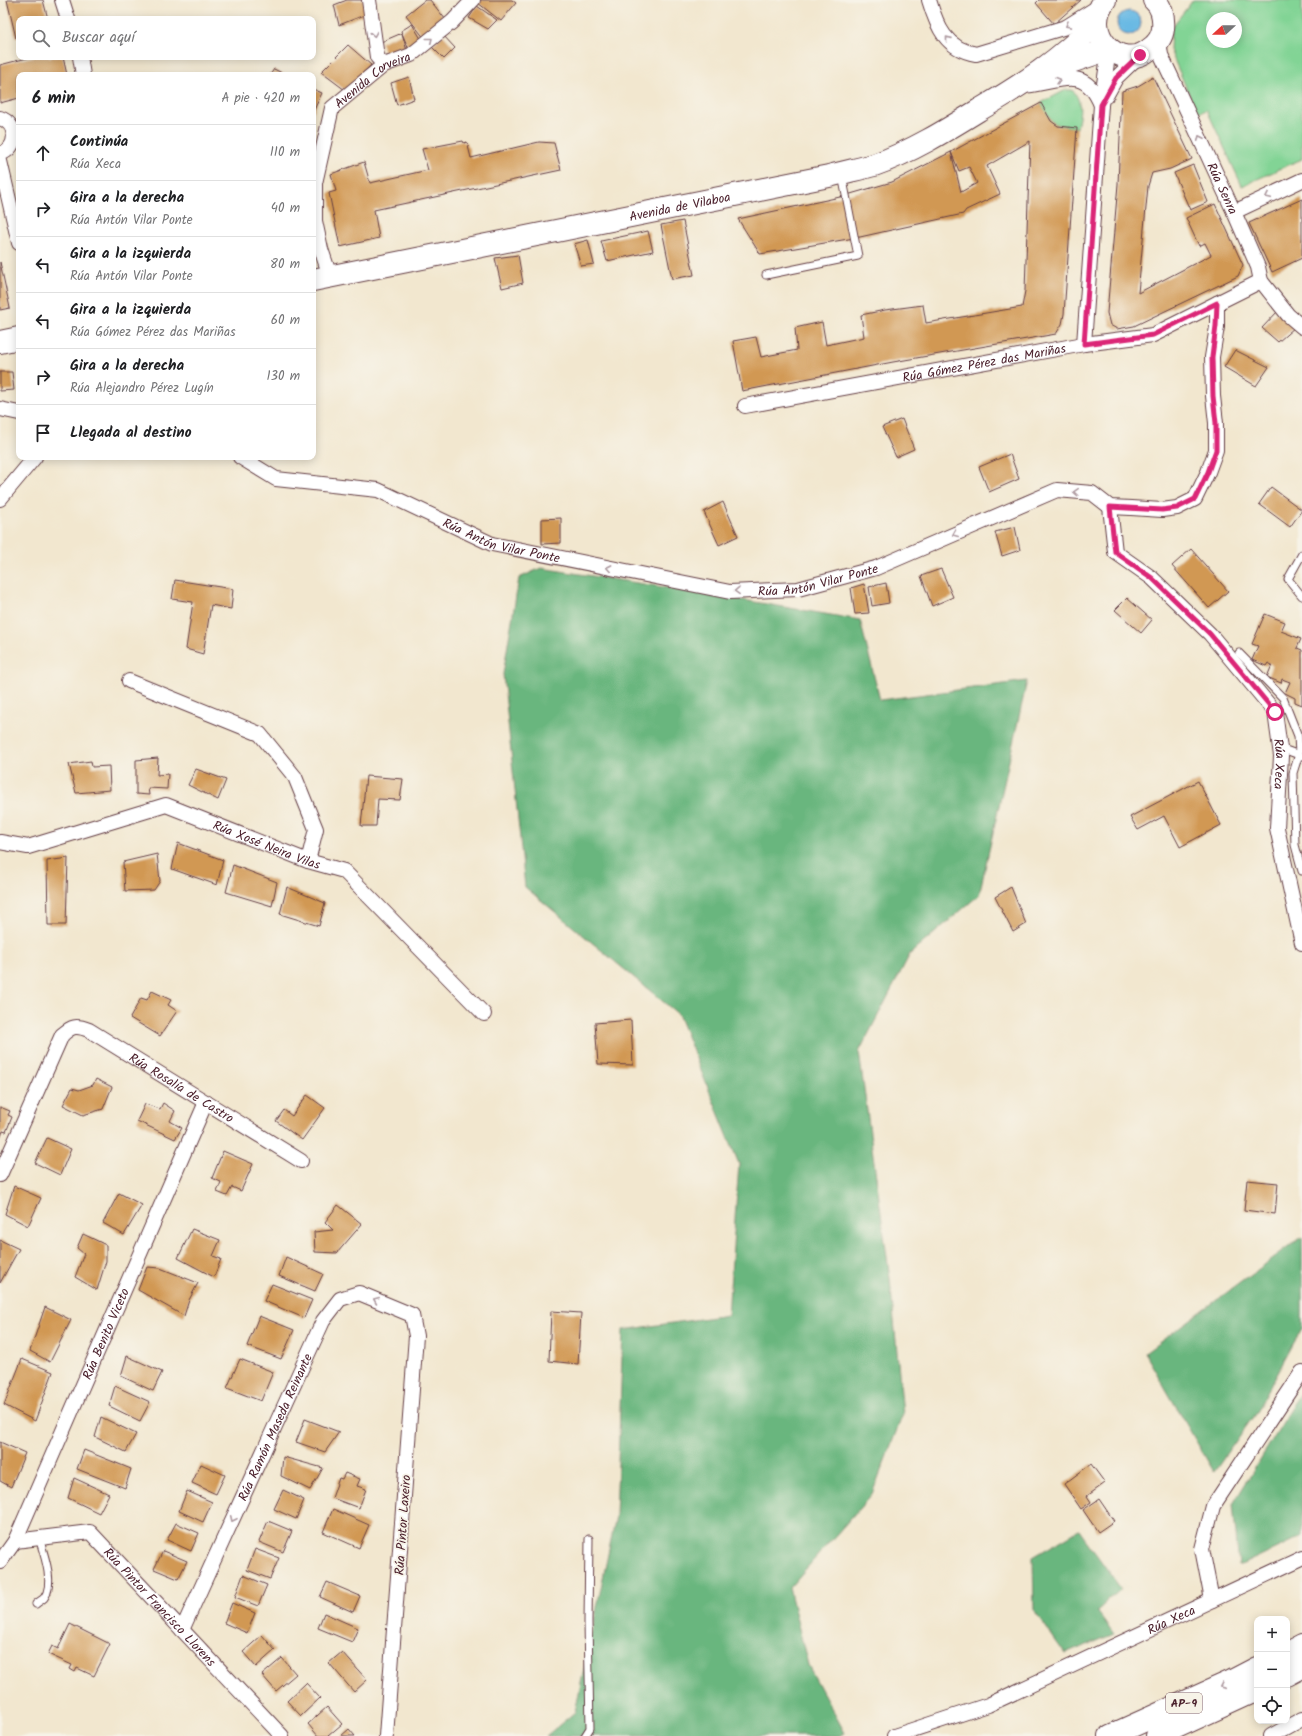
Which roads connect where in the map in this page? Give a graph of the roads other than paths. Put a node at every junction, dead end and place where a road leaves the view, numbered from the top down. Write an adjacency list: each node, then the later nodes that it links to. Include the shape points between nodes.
1 (62, 0): 7 (street)
2 (369, 0): 12 (street, one-way to 12, via 378,57)
3 (473, 0): 12 (street, Avenida Corveira, one-way to 3, via 411,55 452,22)
4 (929, 0): 6 (street, one-way to 4, via 1066,28 976,54 964,52 953,46 937,24)
5 (1162, 4): 8 (highway, via 1163,31)
6 (1101, 9): 9 (highway, via 1098,33); 14 (highway, Avenida de Vilaboa, via 1075,45)
7 (67, 16)
8 (1159, 40): 10 (highway); 22 (street, Rúa Senra, one-way to 8, via 1161,55)
9 (1109, 49): 10 (highway, via 1119,54); 14 (highway, Avenida de Vilaboa, via 1077,59); 15 (street)
10 (1140, 55): 15 (street, via 1116,78)
11 (80, 60): 13 (street)
12 (384, 65): 20 (street, Avenida Corveira, via 332,108)
13 (82, 72)
14 (1024, 84): 15 (street, one-way to 15, via 1034,86 1069,77 1084,82 1095,92); 19 (highway, Avenida de Vilaboa, via 905,152 874,165)
15 (1101, 105): 33 (street)
16 (10, 121): 17 (street, via 14,140 8,150)
17 (0, 154)
18 (0, 161): 23 (street)
19 (842, 173): 26 (lane, via 858,256); 27 (highway, Avenida de Vilaboa)
20 (316, 179)
21 (1302, 180): 22 (street, one-way to 22)
22 (1234, 212): 28 (street, Rúa Senra, via 1258,267)
23 (16, 230)
24 (316, 233): 25 (street, Avenida Corveira)
25 (317, 245): 27 (street, Avenida Corveira)
26 (766, 275)
27 (322, 278)
28 (1261, 281): 29 (street, Rúa Gómez Pérez das Mariñas); 30 (street, Rúa Senra, via 1288,315)
29 (1217, 303): 33 (street, Rúa Gómez Pérez das Mariñas, via 1153,335); 40 (street, via 1212,357 1216,450 1195,499 1177,508 1162,510)
30 (1302, 327)
31 (16, 339): 32 (highway)
32 (0, 342)
33 (1084, 344): 34 (street, Rúa Gómez Pérez das Mariñas)
34 (745, 406)
35 (0, 409): 36 (street)
36 (16, 412)
37 (32, 460): 39 (street)
38 (245, 460): 40 (street, Rúa Antón Vilar Ponte, one-way to 38, via 1092,493 1057,490 876,568 798,589 730,592 492,544 378,490 276,479)
39 (0, 499)
40 (1110, 507): 45 (street, Rúa Xeca, via 1115,552 1152,578 1210,634 1275,712)
41 (1302, 554): 42 (lane, via 1288,579)
42 (1302, 596)
43 (1239, 653): 46 (lane, via 1283,698 1298,736)
44 (129, 682): 48 (street, via 260,734 295,777 316,829)
45 (1280, 748): 46 (lane); 50 (street, Rúa Xeca, via 1277,828)
46 (1300, 755): 49 (lane, via 1293,773 1295,845)
47 (0, 842): 48 (street, Rúa Xosé Neira Vilas, via 28,847 166,805)
48 (308, 861): 51 (street, Rúa Xosé Neira Vilas, via 344,871)
49 (1302, 872)
50 (1302, 943)
51 (484, 1014)
52 (206, 1102): 53 (street, Rúa Rosalía de Castro); 54 (street, Rúa Rosalía de Castro, via 89,1030 80,1026 70,1028 62,1035); 59 (street, Rúa Benito Viceto)
53 (301, 1161)
54 (0, 1175)
55 (412, 1315): 64 (street, Rúa Ramón Maseda Reinante, one-way to 64, via 359,1293 340,1299 323,1321); 73 (street, Rúa Pintor Laxeiro, via 416,1336)
56 (1302, 1372): 62 (street, via 1213,1506 1202,1549)
57 (39, 1538): 59 (street, Rúa Pintor Francisco Llorens); 63 (lane, via 47,1563 49,1585 44,1598); 64 (street, Rúa Pintor Francisco Llorens, via 90,1532)
58 (589, 1539): 74 (lane, via 590,1728)
59 (15, 1541): 61 (street, Rúa Benito Viceto)
60 (1302, 1558): 62 (street, Rúa Xeca)
61 (0, 1562)
62 (1212, 1600): 75 (street, Rúa Xeca, via 988,1705)
63 (36, 1604)
64 (182, 1630): 72 (street, Rúa Pintor Francisco Llorens)
65 (1302, 1645): 66 (highway)
66 (1290, 1651)
67 (1302, 1667): 69 (highway)
68 (1254, 1670): 76 (highway, AP-9, one-way to 76)
69 (1290, 1673)
70 (1254, 1691): 77 (highway, AP-9)
71 (1302, 1719): 78 (street)
72 (282, 1736)
73 (386, 1736)
74 (585, 1736)
75 (894, 1736)
76 (1110, 1736)
77 (1157, 1736)
78 (1272, 1736)

